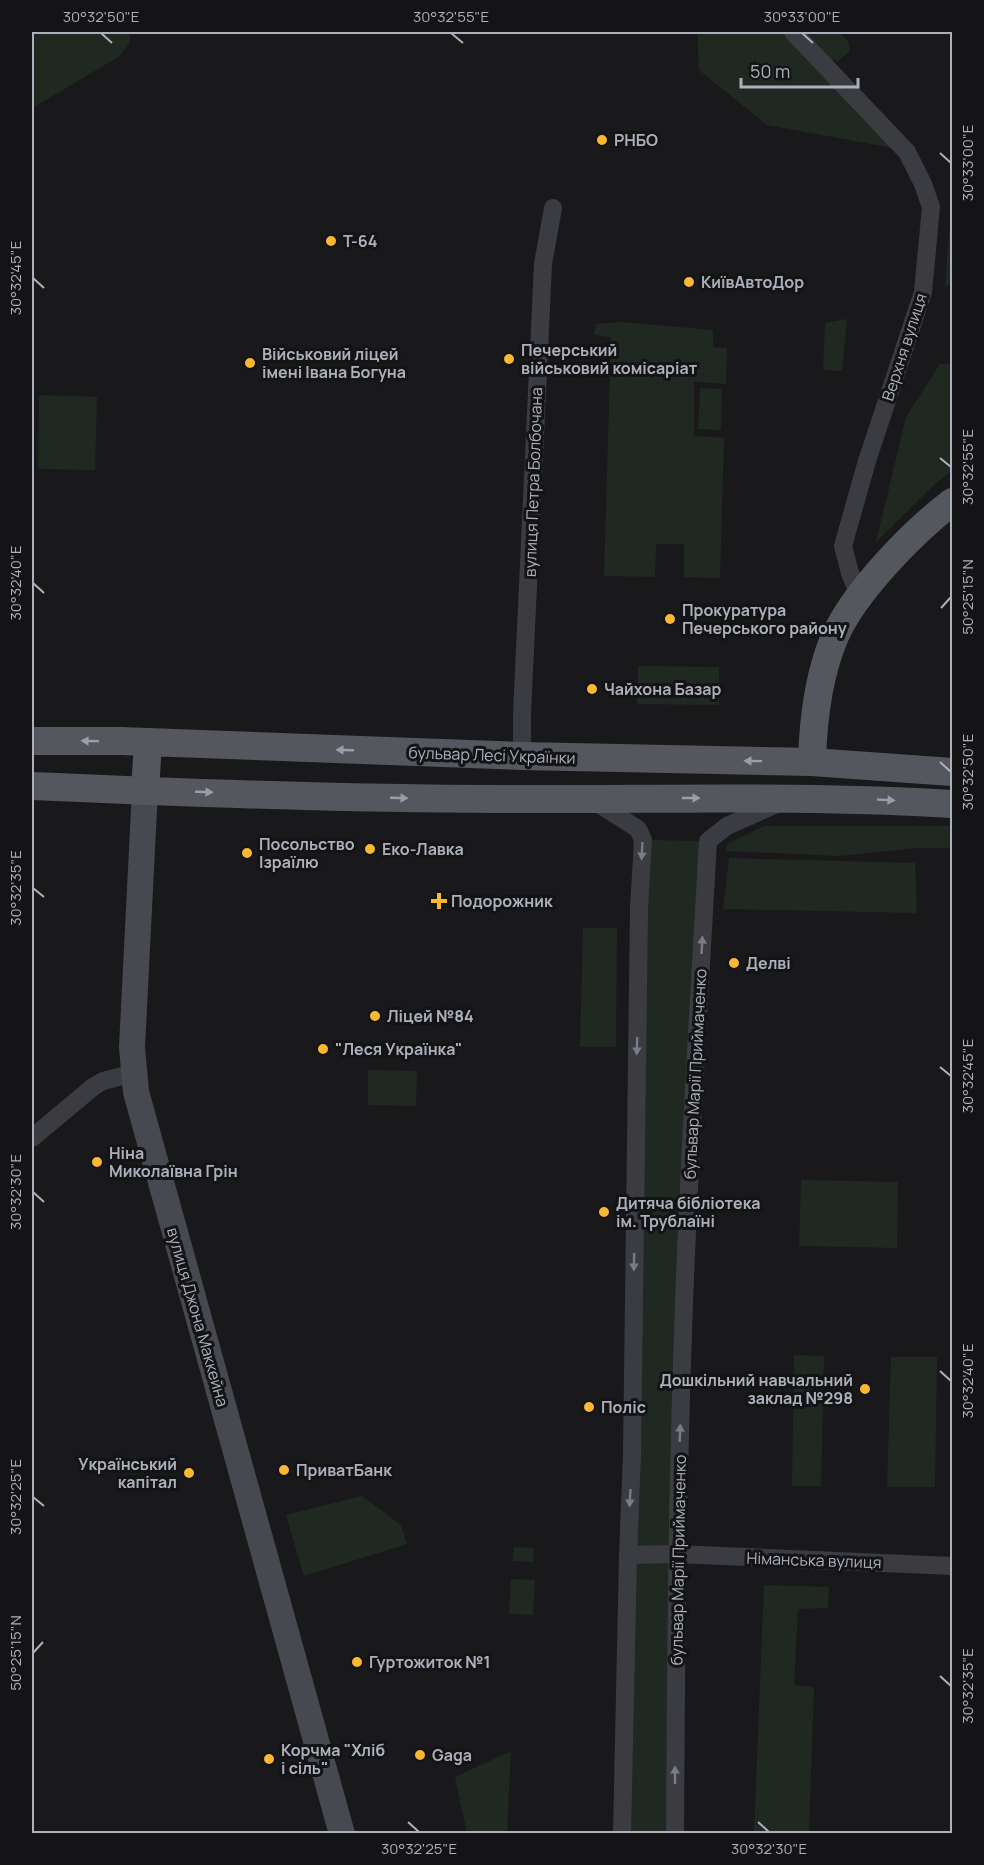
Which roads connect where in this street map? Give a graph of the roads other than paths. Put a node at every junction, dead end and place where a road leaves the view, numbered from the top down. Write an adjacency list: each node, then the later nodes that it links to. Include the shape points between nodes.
1 (793, 32): 4 (street, Верхня вулиця, via 908,152 931,207 923,292 843,546)
2 (553, 208): 7 (street, вулиця Петра Болбочана, via 543,264)
3 (952, 502): 4 (main road, via 923,526)
4 (860, 597): 8 (main road, via 835,636 824,671 813,723)
5 (32, 741): 6 (main road, бульвар Лесі Українки, one-way to 5)
6 (148, 743): 7 (main road, бульвар Лесі Українки, one-way to 6); 11 (main road)
7 (522, 756): 8 (main road, бульвар Лесі Українки, one-way to 7)
8 (812, 762): 9 (main road, бульвар Лесі Українки)
9 (952, 772)
10 (32, 786): 11 (main road)
11 (145, 790): 13 (main road, one-way to 13, via 440,799); 15 (street, вулиця Джона Маккейна)
12 (790, 798): 13 (main road, one-way to 12); 14 (main road, one-way to 14); 17 (street, бульвар Марії Приймаченко, one-way to 12, via 692,1109 708,841 727,826)
13 (590, 799): 18 (street, one-way to 18, via 638,829 643,840)
14 (952, 804)
15 (134, 1073): 16 (street, via 93,1087); 20 (street, вулиця Джона Маккейна, via 141,1114)
16 (32, 1138)
17 (676, 1554): 18 (street, Німанська вулиця); 19 (street, Німанська вулиця); 22 (street, бульвар Марії Приймаченко, one-way to 17)
18 (627, 1555): 21 (street)
19 (952, 1566)
20 (342, 1833)
21 (622, 1833)
22 (675, 1833)

